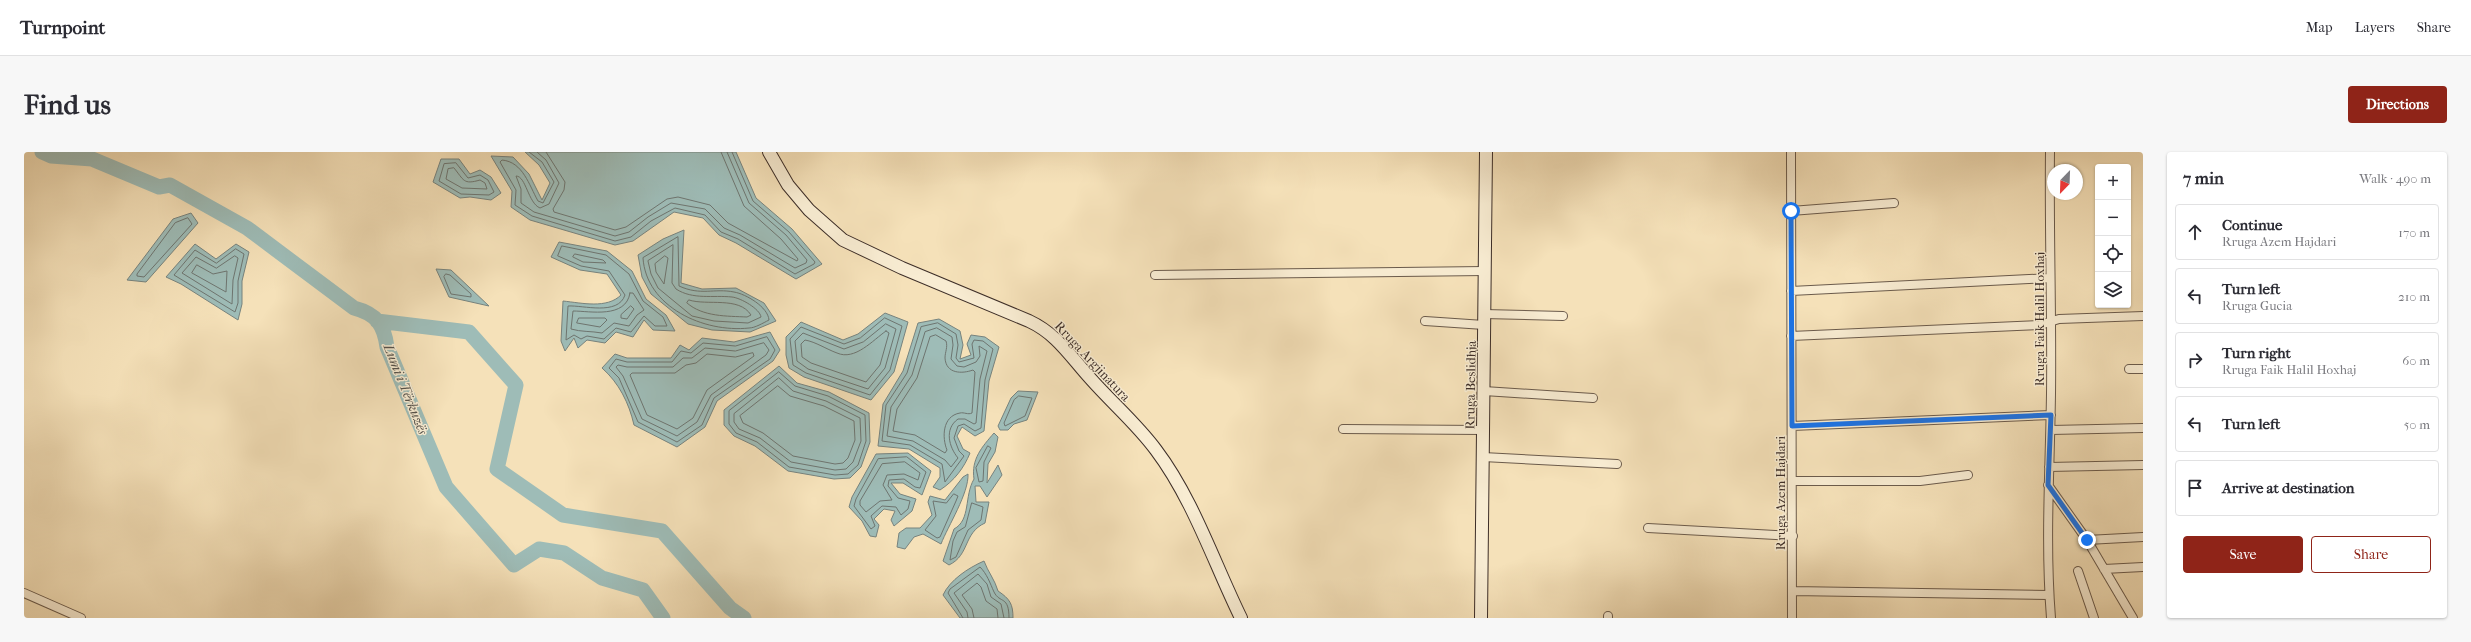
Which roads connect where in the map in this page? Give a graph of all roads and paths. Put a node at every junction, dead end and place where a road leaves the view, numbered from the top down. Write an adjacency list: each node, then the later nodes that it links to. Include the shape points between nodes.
1 (769, 152): 45 (street, Rruga Argjinatura, via 788,185 809,210 843,240 902,268 1043,327 1057,339 1157,450 1192,512)
2 (1486, 152): 7 (street, Rruga Beslidhja)
3 (1791, 152): 6 (street, Rruga Azem Hajdari)
4 (2050, 152): 9 (street, Rruga Faik Halil Hoxhaj)
5 (1894, 203): 6 (street)
6 (1791, 211): 10 (street, Rruga Azem Hajdari)
7 (1485, 271): 8 (street); 13 (street, Rruga Beslidhja)
8 (1155, 275)
9 (2050, 278): 10 (street); 15 (street, Rruga Faik Halil Hoxhaj)
10 (1791, 291): 16 (street, Rruga Azem Hajdari)
11 (1563, 316): 13 (street)
12 (2143, 316): 15 (street)
13 (1484, 319): 14 (street); 19 (street, Rruga Beslidhja)
14 (1425, 321)
15 (2052, 321): 16 (street, via 2040,326); 21 (street, Rruga Faik Halil Hoxhaj)
16 (1792, 336): 22 (street, Rruga Azem Hajdari)
17 (2129, 369): 18 (street)
18 (2143, 369)
19 (1484, 391): 20 (street); 25 (street, Rruga Beslidhja)
20 (1594, 398)
21 (2051, 415): 22 (street); 26 (street, Rruga Faik Halil Hoxhaj)
22 (1792, 426): 32 (street, Rruga Azem Hajdari)
23 (2143, 428): 26 (street)
24 (1342, 429): 25 (street)
25 (1483, 430): 27 (street, Rruga Beslidhja)
26 (2051, 430): 30 (street, Rruga Faik Halil Hoxhaj)
27 (1483, 458): 28 (street); 46 (street, Rruga Beslidhja)
28 (1616, 464)
29 (2143, 465): 30 (street)
30 (2049, 467): 33 (street, Rruga Faik Halil Hoxhaj)
31 (1968, 475): 32 (street, via 1920,480)
32 (1793, 481): 35 (street, Rruga Azem Hajdari)
33 (2048, 485): 37 (street); 43 (street, Rruga Faik Halil Hoxhaj)
34 (1648, 528): 35 (street)
35 (1792, 536): 41 (street, Rruga Azem Hajdari)
36 (2143, 537): 37 (street)
37 (2087, 540): 39 (street)
38 (2143, 567): 39 (street)
39 (2104, 569): 50 (street)
40 (2078, 571): 49 (street)
41 (1792, 591): 43 (street); 47 (street, Rruga Azem Hajdari)
42 (24, 594): 44 (street)
43 (2049, 595): 48 (street, Rruga Faik Halil Hoxhaj)
44 (81, 618)
45 (1241, 618)
46 (1481, 618)
47 (1792, 618)
48 (2051, 618)
49 (2094, 618)
50 (2133, 618)

